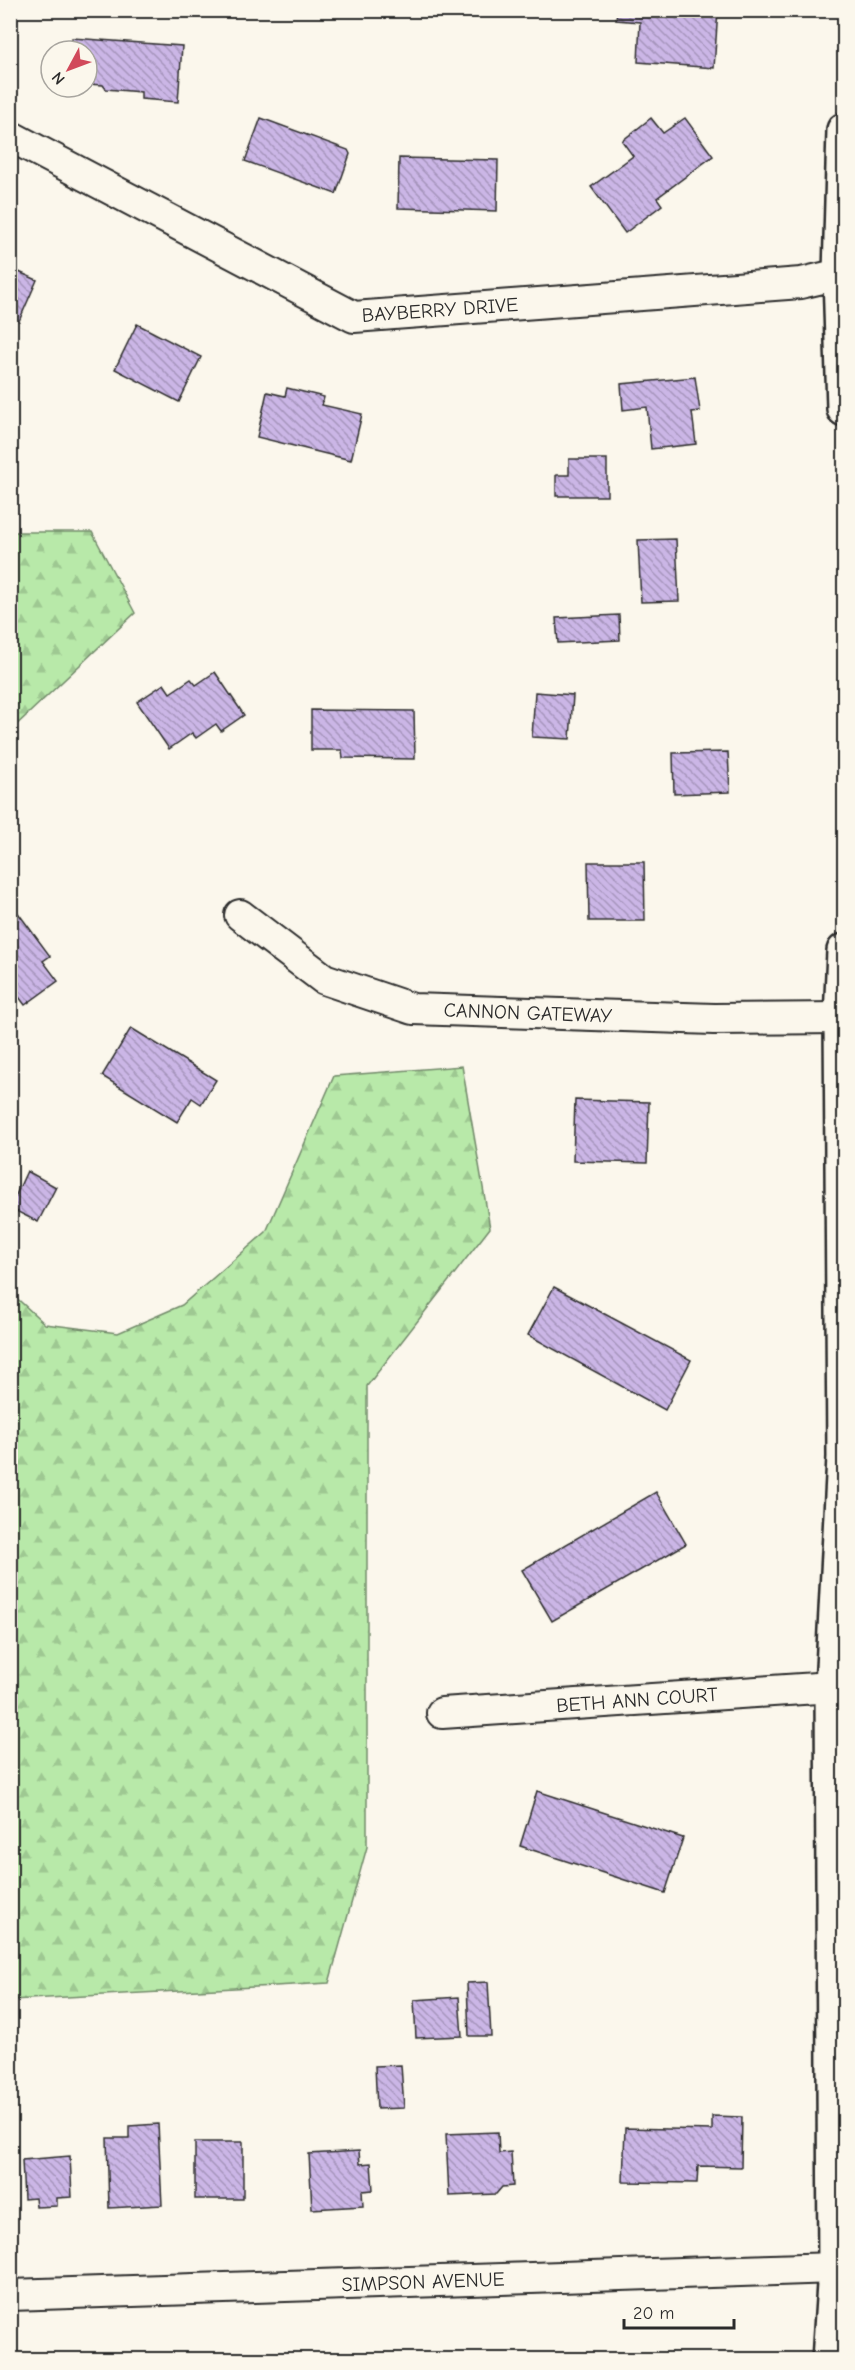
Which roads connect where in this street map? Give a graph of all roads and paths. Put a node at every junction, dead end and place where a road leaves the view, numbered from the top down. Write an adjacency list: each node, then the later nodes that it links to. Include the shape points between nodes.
1 (844, 130): 3 (street)
2 (10, 136): 3 (street, BAYBERRY DRIVE, via 354,317 801,284)
3 (840, 274): 4 (street)
4 (844, 409)
5 (240, 915): 7 (street, CANNON GATEWAY, via 324,979 414,1009 714,1019)
6 (844, 951): 7 (street)
7 (842, 1018): 8 (street)
8 (844, 1457): 9 (street)
9 (832, 1687): 10 (street, BETH ANN COURT); 11 (street)
10 (442, 1713)
11 (838, 1822): 12 (street)
12 (835, 2268): 13 (street, SIMPSON AVENUE); 14 (street)
13 (10, 2295)
14 (829, 2360)

